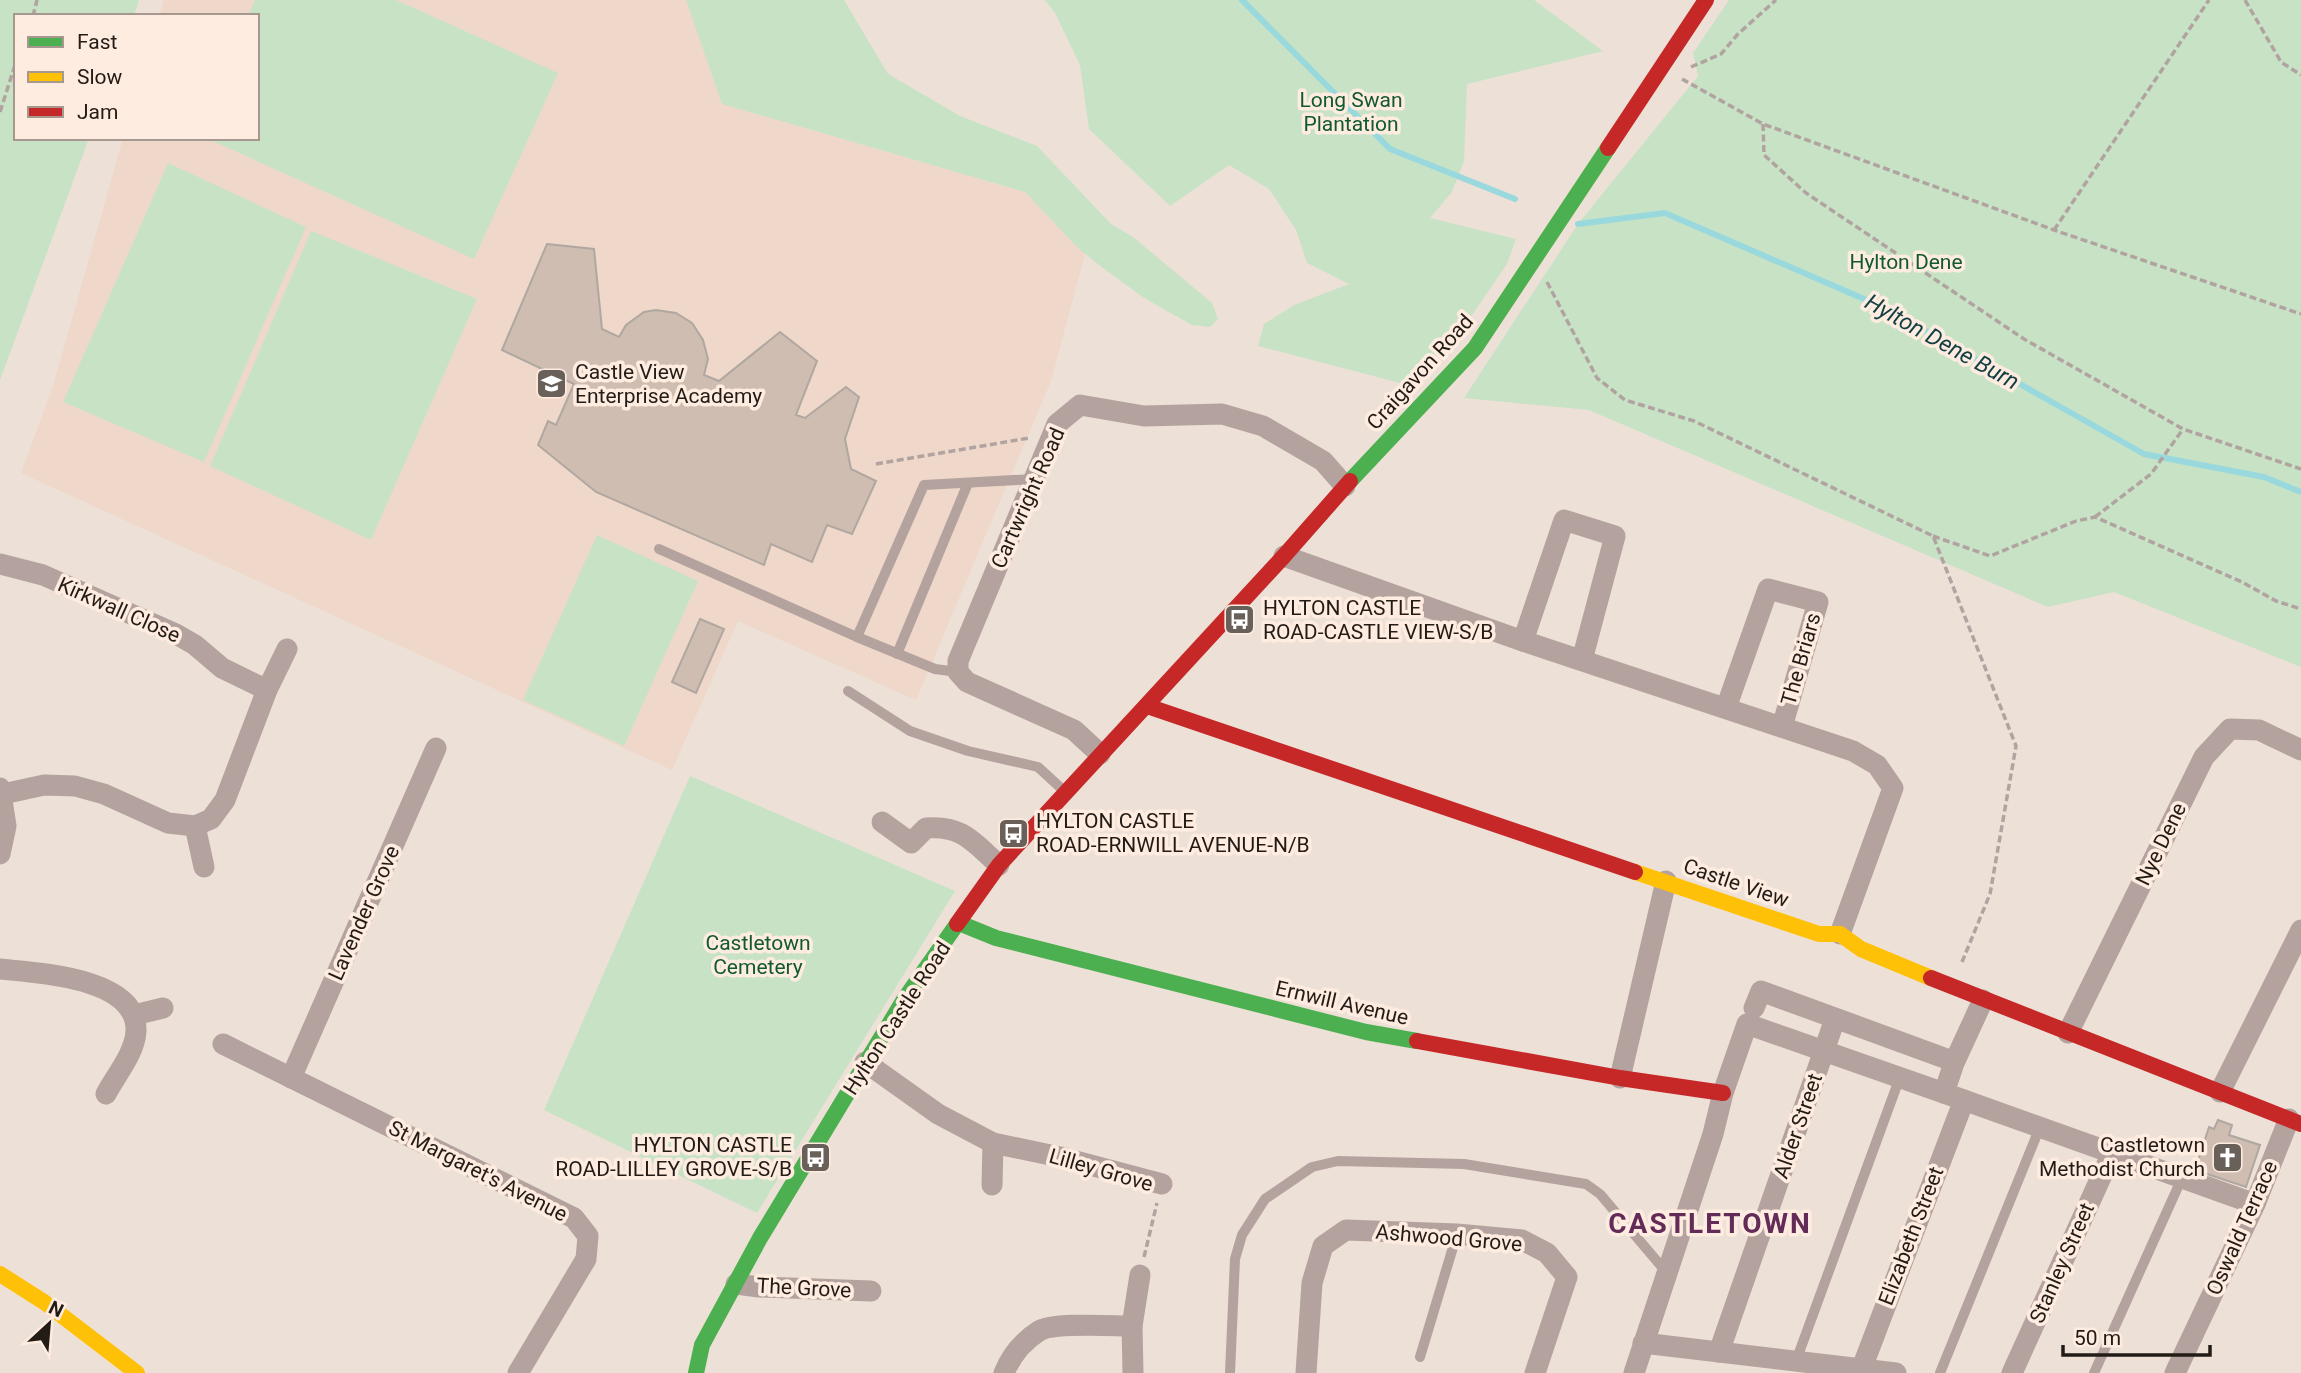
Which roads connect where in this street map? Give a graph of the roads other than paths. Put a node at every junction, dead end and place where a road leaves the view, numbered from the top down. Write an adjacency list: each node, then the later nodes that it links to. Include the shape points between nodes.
1 (1706, 0): 4 (street, Craigavon Road, via 1667,71 1475,348)
2 (1034, 479): 3 (lane); 4 (street, Cartwright Road, via 1058,424 1080,405 1144,416 1222,414 1263,425 1323,461); 13 (street, Cartwright Road, via 958,661)
3 (968, 483): 8 (lane, via 924,485); 11 (lane)
4 (1345, 486): 6 (street, Craigavon Road)
5 (659, 550): 8 (lane)
6 (1284, 556): 9 (street, The Briars); 16 (street, Craigavon Road)
7 (0, 564): 14 (street, Kirkwall Close, via 43,575 176,634 222,668)
8 (857, 637): 11 (lane)
9 (1524, 641): 12 (street, The Briars); 12 (street, via 1564,520 1615,536)
10 (287, 649): 14 (street)
11 (897, 654): 13 (lane, via 935,669)
12 (1581, 660): 17 (street, The Briars)
13 (958, 671): 21 (street, via 967,682 1074,730)
14 (267, 690): 25 (street, via 225,800 211,819)
15 (848, 691): 23 (lane, via 910,731 968,751 1038,767)
16 (1147, 706): 21 (street, Hylton Castle Road); 29 (street, Castle View)
17 (1726, 708): 18 (street, The Briars); 18 (street, The Briars, via 1768,589 1818,602)
18 (1782, 727): 32 (street, The Briars, via 1853,751 1877,765 1893,788)
19 (436, 748): 45 (street, Lavender Grove)
20 (2301, 750): 39 (street, Nye Dene, via 2259,730 2230,729 2204,757)
21 (1100, 754): 23 (street, Hylton Castle Road)
22 (1, 791): 25 (street, via 75,786 168,823); 26 (street, via 6,827)
23 (1065, 792): 27 (street, Hylton Castle Road)
24 (882, 822): 27 (street, via 911,843 926,828 945,827 965,835)
25 (195, 826): 28 (street)
26 (0, 854)
27 (999, 865): 30 (street, Hylton Castle Road)
28 (204, 867)
29 (1666, 881): 32 (street, Castle View, via 1819,934); 46 (street)
30 (959, 923): 43 (street, Hylton Castle Road); 46 (street, Ernwill Avenue, via 996,938 1366,1032)
31 (2301, 930): 47 (street)
32 (1840, 934): 34 (street, Castle View, via 1861,949)
33 (0, 970): 37 (street, via 55,974 90,983 118,997)
34 (1983, 1000): 39 (street, Castle View); 50 (street, Elizabeth Street, via 1954,1063)
35 (163, 1008): 37 (street)
36 (1754, 1008): 38 (street, via 1761,991)
37 (134, 1015): 49 (street, via 132,1047)
38 (1835, 1019): 41 (street, Alder Street); 42 (street)
39 (2068, 1033): 47 (street, Castle View)
40 (223, 1044): 45 (street, St Margaret's Avenue)
41 (1824, 1050): 44 (street); 48 (street, via 1746,1024); 67 (street, Alder Street)
42 (1947, 1059)
43 (865, 1062): 53 (street, Lilley Grove, via 938,1114); 63 (street, Hylton Castle Road)
44 (1900, 1077): 50 (street); 69 (lane)
45 (291, 1078): 73 (street, St Margaret's Avenue, via 575,1218 588,1236 586,1259)
46 (1620, 1078): 48 (street, Ernwill Avenue)
47 (2220, 1092): 51 (street, Castle View)
48 (1723, 1093): 60 (street)
49 (106, 1094)
50 (1954, 1097): 52 (street); 71 (street, Elizabeth Street)
51 (2295, 1122): 58 (street, Oswald Terrace)
52 (2040, 1127): 54 (street); 81 (lane)
53 (992, 1143): 56 (street, Lilley Grove); 57 (street)
54 (2112, 1153): 55 (street); 82 (street, Stanley Street)
55 (2182, 1178): 58 (street); 83 (lane)
56 (1162, 1184)
57 (992, 1185)
58 (2255, 1204): 84 (street, Oswald Terrace)
59 (1457, 1234): 68 (lane); 77 (street, Ashwood Grove, via 1346,1230 1323,1246 1312,1283); 78 (street, Ashwood Grove, via 1522,1240 1547,1253 1567,1277)
60 (1667, 1273): 66 (street); 76 (lane, via 1600,1194 1586,1184 1464,1164 1338,1161 1312,1167 1265,1199 1242,1235 1235,1259)
61 (0, 1275): 72 (street)
62 (1140, 1275): 65 (street)
63 (736, 1283): 64 (street, The Grove); 70 (street, Hylton Castle Road, via 702,1345)
64 (871, 1291)
65 (1132, 1326): 74 (street, via 1041,1330 1011,1356); 75 (street)
66 (1643, 1343): 67 (street); 79 (street)
67 (1719, 1352): 69 (street)
68 (1420, 1357)
69 (1796, 1361): 71 (street)
70 (694, 1370)
71 (1860, 1371): 80 (street)
72 (137, 1373)
73 (518, 1373)
74 (1004, 1373)
75 (1133, 1373)
76 (1230, 1373)
77 (1306, 1373)
78 (1535, 1373)
79 (1634, 1373)
80 (1896, 1373)
81 (1940, 1373)
82 (2012, 1373)
83 (2094, 1373)
84 (2175, 1373)

